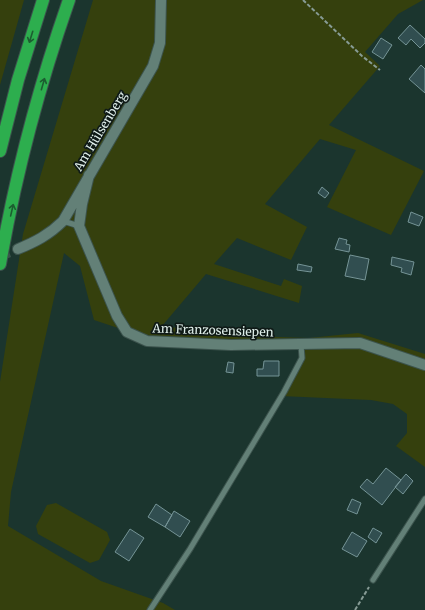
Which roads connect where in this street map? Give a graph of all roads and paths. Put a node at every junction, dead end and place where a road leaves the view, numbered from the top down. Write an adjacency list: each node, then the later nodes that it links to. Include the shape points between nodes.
1 (43, 0): 6 (highway, one-way to 6, via 18,80)
2 (69, 0): 11 (highway, one-way to 2, via 43,83)
3 (162, 0): 7 (street, Am Hülsenberg, via 160,43 153,66)
4 (303, 0): 5 (path)
5 (380, 70)
6 (0, 152)
7 (89, 175): 8 (street, Am Hülsenberg); 9 (street)
8 (63, 221): 9 (lane); 10 (street, Am Hülsenberg, via 39,241)
9 (79, 226): 12 (street, Am Franzosensiepen, via 117,316 127,332 147,341)
10 (18, 249)
11 (0, 264)
12 (301, 345): 13 (street, Am Franzosensiepen, via 360,343); 16 (lane, via 302,358 291,380 190,549)
13 (425, 365)
14 (425, 499): 15 (lane)
15 (373, 580): 17 (path)
16 (150, 610)
17 (355, 610)

